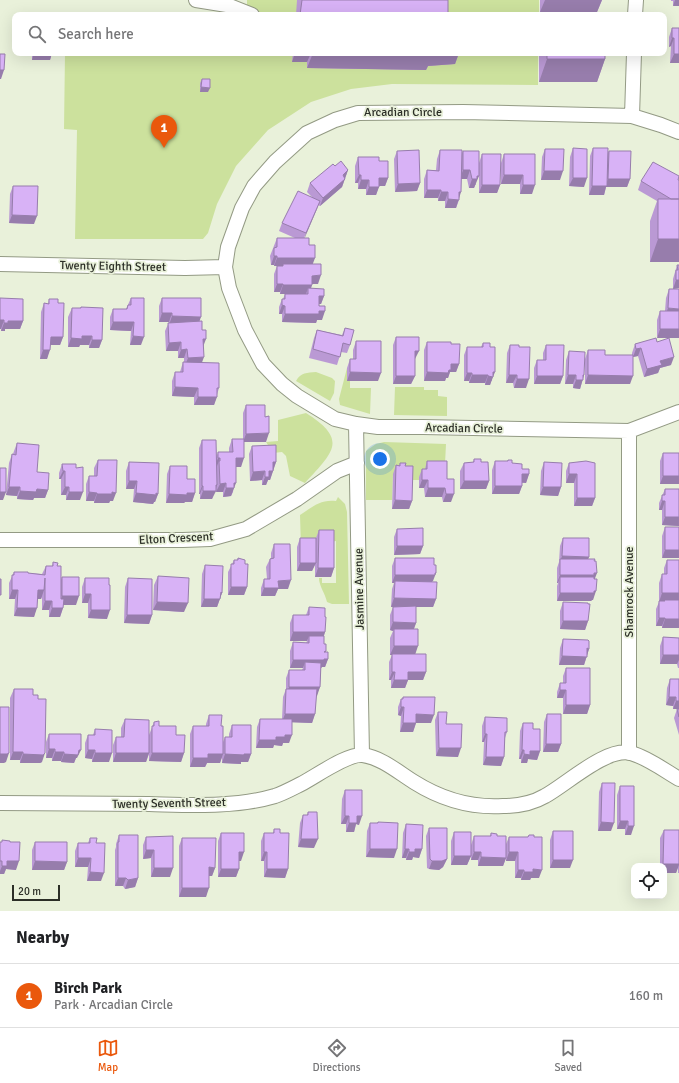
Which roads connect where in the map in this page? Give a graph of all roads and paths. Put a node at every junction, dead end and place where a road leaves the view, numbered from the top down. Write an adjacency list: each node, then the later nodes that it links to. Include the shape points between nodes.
1 (196, 0): 3 (street, via 227,5)
2 (636, 0): 4 (street)
3 (244, 12)
4 (636, 12)
5 (634, 56): 6 (street)
6 (632, 116): 7 (street, Arcadian Circle); 9 (street, Arcadian Circle, via 463,112 358,113 335,120 300,138 254,186 242,208 228,247)
7 (679, 132)
8 (0, 264): 9 (street, Twenty Eighth Street)
9 (225, 267): 11 (street, Arcadian Circle, via 229,288 245,330 263,364 282,384 306,402 334,418)
10 (679, 412): 12 (street, Arcadian Circle)
11 (356, 424): 12 (street, Arcadian Circle, via 378,427); 13 (street, Jasmine Avenue)
12 (629, 431): 15 (street, Shamrock Avenue)
13 (357, 463): 14 (street, Elton Crescent, via 337,471 298,499 246,529 210,539); 16 (street, Jasmine Avenue)
14 (0, 540)
15 (629, 753): 16 (street, via 608,756 544,796 521,804 503,806 476,806 440,796 385,763); 17 (street, via 648,760)
16 (362, 755): 18 (street, Twenty Seventh Street, via 346,759 277,795 256,800 209,805)
17 (679, 779)
18 (0, 803)

